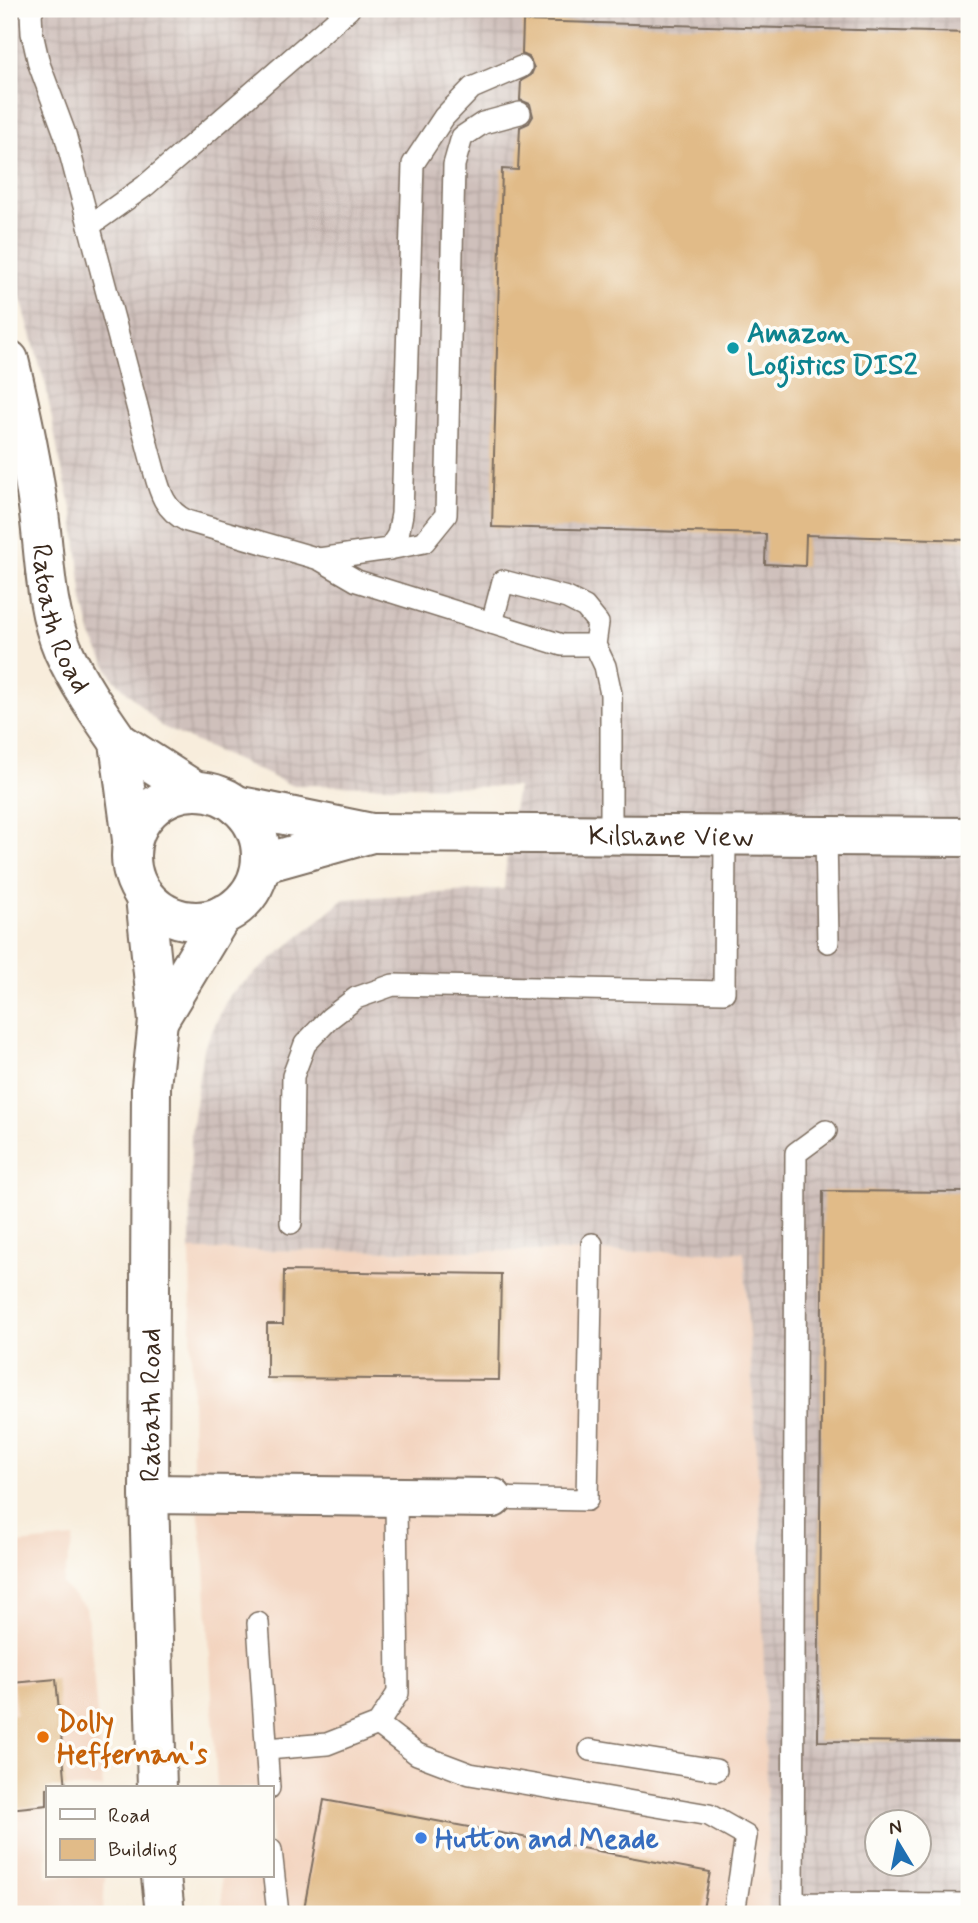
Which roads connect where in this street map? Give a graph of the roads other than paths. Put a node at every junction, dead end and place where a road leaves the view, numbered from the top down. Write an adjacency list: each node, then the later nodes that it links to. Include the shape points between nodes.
1 (33, 9): 7 (lane, via 32,33 39,64 65,134)
2 (349, 9): 7 (lane, via 145,186)
3 (522, 67): 5 (lane, via 472,88)
4 (520, 113): 6 (lane, via 482,123)
5 (444, 117): 6 (lane); 9 (lane, via 413,164 402,514 398,535)
6 (462, 137): 9 (lane, via 454,165 446,515 424,542)
7 (89, 226): 10 (lane, via 164,503 187,521)
8 (9, 360): 13 (street, Ratoath Road, via 39,511 48,596 62,648)
9 (389, 549): 10 (lane)
10 (319, 559): 11 (lane, via 357,581)
11 (492, 623): 12 (lane, via 562,645); 12 (lane, via 503,581 585,607 598,623)
12 (595, 645): 17 (lane, via 611,694)
13 (119, 742): 14 (street, Ratoath Road); 21 (street, Ratoath Road)
14 (194, 790): 15 (street, via 216,794); 21 (street, via 159,803 140,821)
15 (236, 805): 16 (street, Kilshane View); 22 (street, via 251,821 260,842)
16 (372, 833): 17 (street, Kilshane View); 22 (street, Kilshane View)
17 (611, 835): 18 (street, Kilshane View)
18 (725, 835): 19 (street, Kilshane View); 28 (lane, via 724,992 393,985 356,998 330,1018 305,1044 293,1076)
19 (826, 836): 20 (street, Kilshane View); 25 (lane)
20 (969, 837)
21 (132, 840): 23 (street, via 134,879)
22 (261, 864): 24 (street, via 241,903)
23 (145, 897): 24 (street, via 178,919 201,921); 26 (street, Ratoath Road)
24 (222, 915): 26 (street, Ratoath Road)
25 (828, 942)
26 (158, 1021): 30 (street, Ratoath Road, via 151,1086)
27 (825, 1131): 42 (lane, via 796,1153 793,1903)
28 (291, 1223)
29 (592, 1244): 32 (lane, via 587,1500)
30 (149, 1494): 31 (street); 38 (street, Ratoath Road)
31 (396, 1497): 32 (street); 34 (lane, via 398,1693)
32 (493, 1498)
33 (258, 1623): 35 (lane)
34 (378, 1724): 35 (lane, via 327,1744); 45 (lane, via 417,1754 470,1774 709,1815 746,1836)
35 (267, 1749): 39 (lane)
36 (590, 1750): 37 (lane)
37 (716, 1770)
38 (157, 1786)
39 (269, 1786)
40 (273, 1868): 44 (lane)
41 (161, 1878): 43 (street)
42 (969, 1904)
43 (165, 1914)
44 (278, 1914)
45 (734, 1914)

